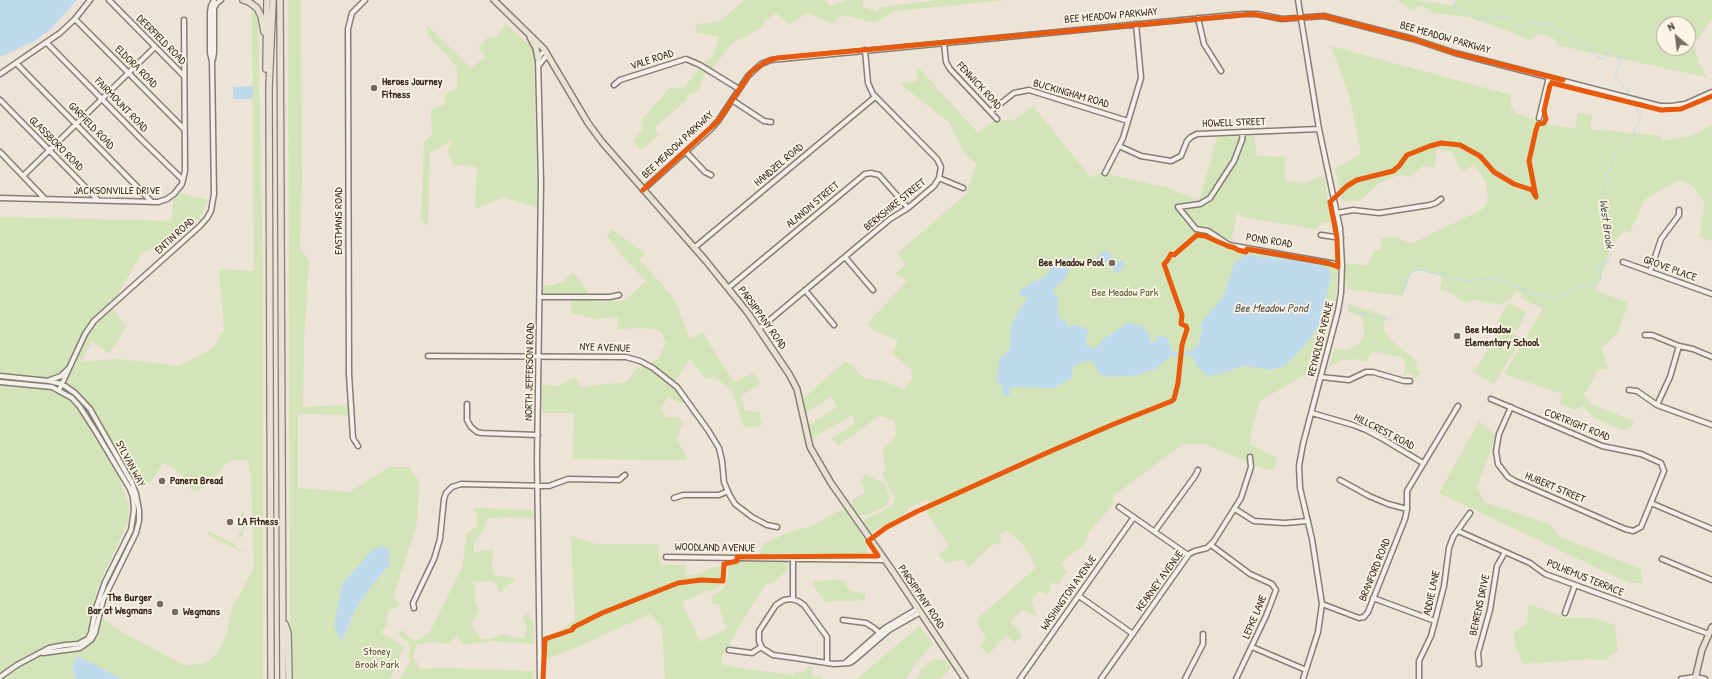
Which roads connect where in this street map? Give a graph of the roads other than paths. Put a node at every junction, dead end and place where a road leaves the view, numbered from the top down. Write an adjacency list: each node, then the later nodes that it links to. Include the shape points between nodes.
1 (90, 0): 14 (street)
2 (109, 0): 20 (street, DEERFIELD ROAD)
3 (214, 0): 25 (street, ENTIN ROAD, via 210,12)
4 (221, 0): 25 (street, ENTIN ROAD, via 214,8)
5 (243, 0): 21 (highway, via 260,12)
6 (267, 0): 21 (highway)
7 (273, 0): 34 (highway)
8 (280, 0): 143 (highway)
9 (365, 0): 106 (street, EASTMANS ROAD, via 352,13 348,29 349,374 353,438)
10 (494, 0): 17 (main road, PARSIPPANY ROAD)
11 (1298, 0): 12 (street, REYNOLDS AVENUE)
12 (1301, 17): 13 (street, BEE MEADOW PARKWAY, via 1282,19 1248,14); 32 (street, BEE MEADOW PARKWAY, via 1338,19); 48 (street, REYNOLDS AVENUE)
13 (1198, 18): 16 (street, BEE MEADOW PARKWAY); 28 (street, via 1204,44)
14 (75, 19): 18 (street); 29 (street, ELDORA ROAD)
15 (184, 20): 31 (street)
16 (1136, 24): 19 (street, BEE MEADOW PARKWAY); 44 (street, via 1141,78)
17 (525, 30): 23 (main road, PARSIPPANY ROAD); 24 (main road, via 534,45)
18 (47, 42): 26 (street); 38 (street, FAIRMOUNT ROAD)
19 (944, 43): 22 (street, BEE MEADOW PARKWAY); 41 (street, FENWICK ROAD, via 946,62 950,70)
20 (155, 47): 29 (street); 31 (street, DEERFIELD ROAD)
21 (267, 47): 34 (highway, via 266,73)
22 (864, 50): 35 (street, BEE MEADOW PARKWAY, via 771,60 750,72); 37 (street, BERKSHIRE STREET, via 869,85)
23 (546, 53): 24 (street); 27 (street); 60 (main road, PARSIPPANY ROAD, via 588,123)
24 (538, 59): 27 (street, NORTH JEFFERSON ROAD)
25 (212, 61): 89 (street, ENTIN ROAD, via 214,194 209,215 94,321)
26 (16, 63): 30 (street); 46 (street, GARFIELD ROAD)
27 (539, 66): 81 (street, NORTH JEFFERSON ROAD)
28 (1221, 71)
29 (129, 73): 38 (street); 47 (street, ELDORA ROAD)
30 (0, 74)
31 (183, 76): 47 (street)
32 (1549, 77): 36 (street, BEE MEADOW PARKWAY, via 1660,106 1685,104); 42 (street)
33 (614, 85): 35 (street, VALE ROAD, via 620,80 686,60 693,61)
34 (269, 87): 159 (highway)
35 (739, 89): 40 (street, BEE MEADOW PARKWAY)
36 (1712, 92)
37 (875, 97): 57 (street, BERKSHIRE STREET, via 937,159 941,167); 71 (street, HANDZEL ROAD)
38 (102, 98): 46 (street); 58 (street, FAIRMOUNT ROAD)
39 (0, 100): 51 (street, GLASSBORO ROAD)
40 (732, 100): 45 (street, via 764,121); 53 (street, BEE MEADOW PARKWAY, via 718,121)
41 (991, 111): 43 (street, FENWICK ROAD); 44 (street, BUCKINGHAM ROAD, via 1014,93 1029,90)
42 (1540, 118)
43 (997, 119)
44 (1128, 121): 50 (street)
45 (771, 122)
46 (76, 124): 51 (street); 65 (street, GARFIELD ROAD)
47 (184, 129): 58 (street)
48 (1319, 129): 49 (street, HOWELL STREET); 68 (street, REYNOLDS AVENUE)
49 (1243, 132): 50 (street, HOWELL STREET, via 1196,134 1187,141 1181,156 1171,161 1141,156); 74 (street, POND ROAD, via 1234,161 1210,198 1200,204 1178,207 1196,229 1208,231 1229,245)
50 (1119, 146): 54 (street)
51 (50, 151): 56 (street); 64 (street, GLASSBORO ROAD)
52 (0, 152): 56 (street)
53 (686, 152): 55 (street, via 704,172); 60 (street, BEE MEADOW PARKWAY)
54 (1105, 173)
55 (711, 175)
56 (23, 176): 62 (street)
57 (940, 178): 59 (street); 66 (street, BERKSHIRE STREET)
58 (183, 180): 65 (street, JACKSONVILLE DRIVE, via 170,197)
59 (964, 188)
60 (643, 190): 71 (main road, PARSIPPANY ROAD)
61 (0, 198): 62 (street, JACKSONVILLE DRIVE)
62 (45, 199): 64 (street, JACKSONVILLE DRIVE)
63 (1440, 199): 68 (street, via 1430,205 1379,213 1353,210)
64 (98, 200): 65 (street, JACKSONVILLE DRIVE)
65 (152, 202)
66 (908, 208): 72 (street, BERKSHIRE STREET); 76 (street, ALANON STREET, via 879,175 871,172 865,174)
67 (1680, 210): 75 (street, via 1661,239)
68 (1337, 213): 70 (street, REYNOLDS AVENUE)
69 (1322, 235): 70 (street)
70 (1341, 238): 74 (street, REYNOLDS AVENUE)
71 (694, 248): 76 (main road, PARSIPPANY ROAD)
72 (845, 257): 77 (street, BERKSHIRE STREET); 78 (street)
73 (1623, 262): 75 (street, GROVE PLACE)
74 (1342, 264): 91 (street, REYNOLDS AVENUE, via 1341,300)
75 (1650, 272): 79 (street, GROVE PLACE)
76 (728, 288): 83 (main road, PARSIPPANY ROAD)
77 (805, 290): 82 (street); 83 (street, BERKSHIRE STREET)
78 (873, 290)
79 (1712, 294)
80 (619, 295): 81 (street)
81 (540, 297): 87 (street, NORTH JEFFERSON ROAD)
82 (834, 325)
83 (759, 329): 133 (main road, PARSIPPANY ROAD, via 797,389 808,438 815,456)
84 (1645, 335): 85 (street, via 1652,335)
85 (1679, 346): 88 (street); 100 (street, via 1666,387)
86 (428, 356): 87 (street, NYE AVENUE)
87 (539, 356): 105 (street, NORTH JEFFERSON ROAD); 114 (street, NYE AVENUE, via 626,357 640,361 670,380 683,394 716,443)
88 (1712, 357)
89 (70, 365): 92 (street, via 61,376); 95 (street, ENTIN ROAD)
90 (0, 376): 92 (street, SYLVAN WAY)
91 (1321, 377): 93 (street, via 1349,380 1366,372 1373,372); 103 (street, REYNOLDS AVENUE)
92 (45, 380): 95 (street, SYLVAN WAY)
93 (1410, 381)
94 (0, 382): 96 (street, SYLVAN WAY, via 52,386)
95 (62, 384): 96 (street, ENTIN ROAD); 108 (street, SYLVAN WAY, via 87,406)
96 (59, 390): 108 (street, SYLVAN WAY, via 80,407)
97 (1629, 390): 100 (street, via 1638,391)
98 (1491, 399): 102 (street, CORTRIGHT ROAD)
99 (467, 404): 105 (street, via 467,420 476,432)
100 (1657, 405): 104 (street)
101 (1458, 406): 109 (street, BRANFORD ROAD)
102 (1511, 407): 116 (street, CORTRIGHT ROAD, via 1602,446 1634,452 1660,462 1664,471); 116 (street, HUBERT STREET, via 1499,434 1496,451 1498,464 1508,477 1628,530 1640,527)
103 (1312, 413): 109 (street, HILLCREST ROAD, via 1366,430); 122 (street, REYNOLDS AVENUE, via 1298,471)
104 (1712, 425)
105 (538, 435): 113 (street, NORTH JEFFERSON ROAD)
106 (358, 446)
107 (1250, 457): 118 (street, via 1251,467)
108 (115, 459): 157 (street, SYLVAN WAY, via 133,497 134,517 128,538 105,582 91,634 86,643 49,648)
109 (1422, 463): 119 (street, BRANFORD ROAD, via 1407,491)
110 (1198, 470): 125 (street)
111 (625, 476): 113 (street, via 619,480 568,479 549,486)
112 (1340, 480): 119 (street, via 1382,501)
113 (538, 486): 140 (street, via 461,484 450,490 444,499 442,527 434,559 413,603); 162 (street, NORTH JEFFERSON ROAD)
114 (728, 491): 115 (street, via 719,495 682,495); 123 (street, NYE AVENUE, via 735,504 745,513 767,525)
115 (674, 498)
116 (1651, 503): 124 (street)
117 (1120, 507): 121 (street)
118 (1235, 509): 122 (street, via 1254,521); 127 (street)
119 (1407, 509): 137 (street, BRANFORD ROAD)
120 (1470, 513): 126 (street, ADDIE LANE)
121 (1134, 517): 125 (street); 136 (street, WASHINGTON AVENUE)
122 (1308, 521): 139 (street, REYNOLDS AVENUE)
123 (777, 527)
124 (1712, 529)
125 (1155, 532): 129 (street)
126 (1458, 532): 128 (street, POLHEMUS TERRACE); 145 (street, ADDIE LANE, via 1449,548 1444,586)
127 (1211, 544): 129 (street, KEARNEY AVENUE); 152 (street, LEFKE LANE, via 1250,574 1275,587 1275,593)
128 (1505, 552): 135 (street, POLHEMUS TERRACE, via 1530,563 1545,574); 155 (street, BEHRENS DRIVE, via 1497,566 1490,610 1478,653)
129 (1188, 555): 148 (street, KEARNEY AVENUE)
130 (666, 557): 131 (street, WOODLAND AVENUE)
131 (793, 559): 133 (street, WOODLAND AVENUE); 138 (street)
132 (1662, 559): 134 (street)
133 (884, 560): 141 (main road, PARSIPPANY ROAD)
134 (1712, 580)
135 (1575, 585): 142 (street); 150 (street, POLHEMUS TERRACE)
136 (1079, 596): 148 (street); 164 (street, WASHINGTON AVENUE)
137 (1373, 598): 139 (street, BRANFORD ROAD, via 1368,612 1361,618); 145 (street)
138 (793, 599): 151 (street, via 784,600 776,605 760,629 758,638); 154 (street, via 804,605 825,633 828,641)
139 (1322, 604): 156 (street, REYNOLDS AVENUE, via 1318,632)
140 (414, 608)
141 (918, 611): 147 (street, via 890,625); 163 (main road, PARSIPPANY ROAD)
142 (1565, 613)
143 (283, 620): 160 (highway); 161 (highway, via 288,632)
144 (843, 620): 147 (street, via 866,623)
145 (1435, 621): 169 (street, ADDIE LANE, via 1419,661)
146 (1712, 627): 150 (main road)
147 (881, 634): 154 (street, via 860,654 845,663)
148 (1133, 634): 165 (street, KEARNEY AVENUE)
149 (1203, 634): 166 (street, via 1202,644)
150 (1709, 634): 158 (main road)
151 (761, 647): 153 (street, via 752,653); 154 (street, via 773,655)
152 (1252, 647): 156 (street); 167 (street, LEFKE LANE)
153 (729, 650)
154 (827, 663)
155 (1479, 664)
156 (1306, 670): 168 (street, REYNOLDS AVENUE)
157 (0, 677)
158 (1695, 678): 170 (street); 171 (street)
159 (271, 679)
160 (282, 679)
161 (290, 679)
162 (540, 679)
163 (965, 679)
164 (1020, 679)
165 (1101, 679)
166 (1185, 679)
167 (1236, 679)
168 (1303, 679)
169 (1419, 679)
170 (1681, 679)
171 (1705, 679)

